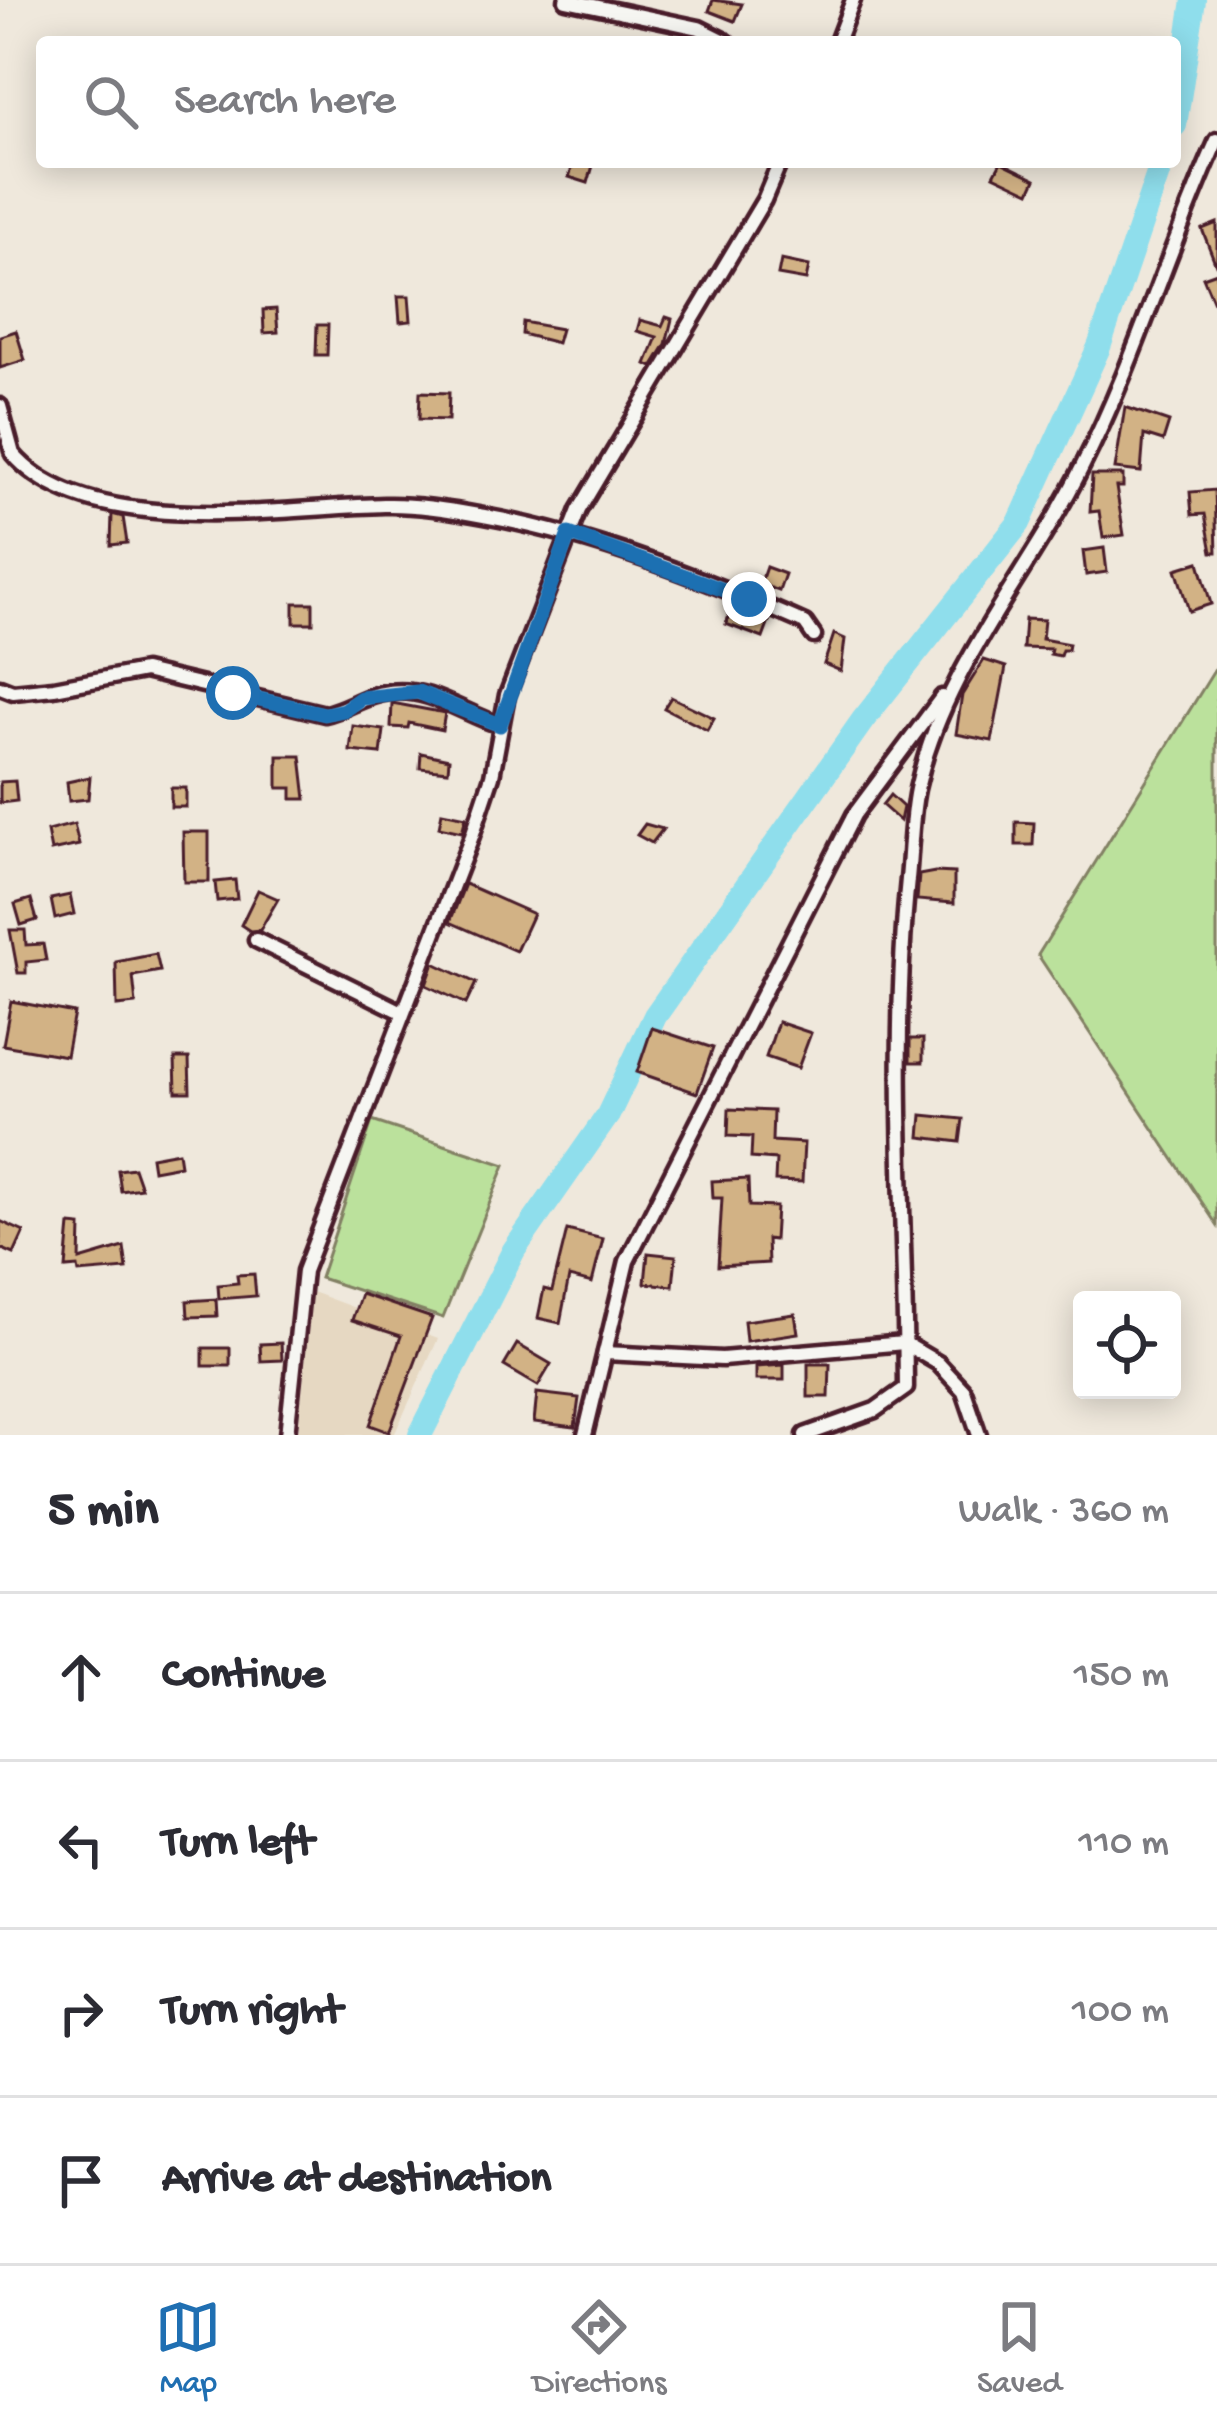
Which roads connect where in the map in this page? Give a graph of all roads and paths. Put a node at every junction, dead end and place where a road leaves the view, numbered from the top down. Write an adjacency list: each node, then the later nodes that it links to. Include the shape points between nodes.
1 (566, 0): 3 (street)
2 (853, 0): 4 (street)
3 (716, 36)
4 (839, 36)
5 (1217, 140): 10 (street, via 1132,367 1079,474)
6 (777, 168): 8 (street)
7 (0, 406): 8 (street, via 22,465 68,491 139,508 265,515 387,505)
8 (569, 534): 9 (street, via 749,599 805,623); 12 (street)
9 (814, 636)
10 (950, 686): 15 (street, via 916,792 903,934); 16 (street, via 854,815 627,1261)
11 (0, 687): 12 (street, via 54,688 144,671 325,714 361,698 418,692)
12 (500, 725): 14 (street, via 472,836)
13 (256, 940): 14 (street)
14 (402, 1012): 17 (street, via 304,1271)
15 (904, 1343): 16 (street, via 722,1359); 19 (street, via 906,1388 894,1401); 20 (street, via 964,1391)
16 (605, 1353): 18 (street)
17 (287, 1435)
18 (585, 1435)
19 (806, 1435)
20 (979, 1435)

